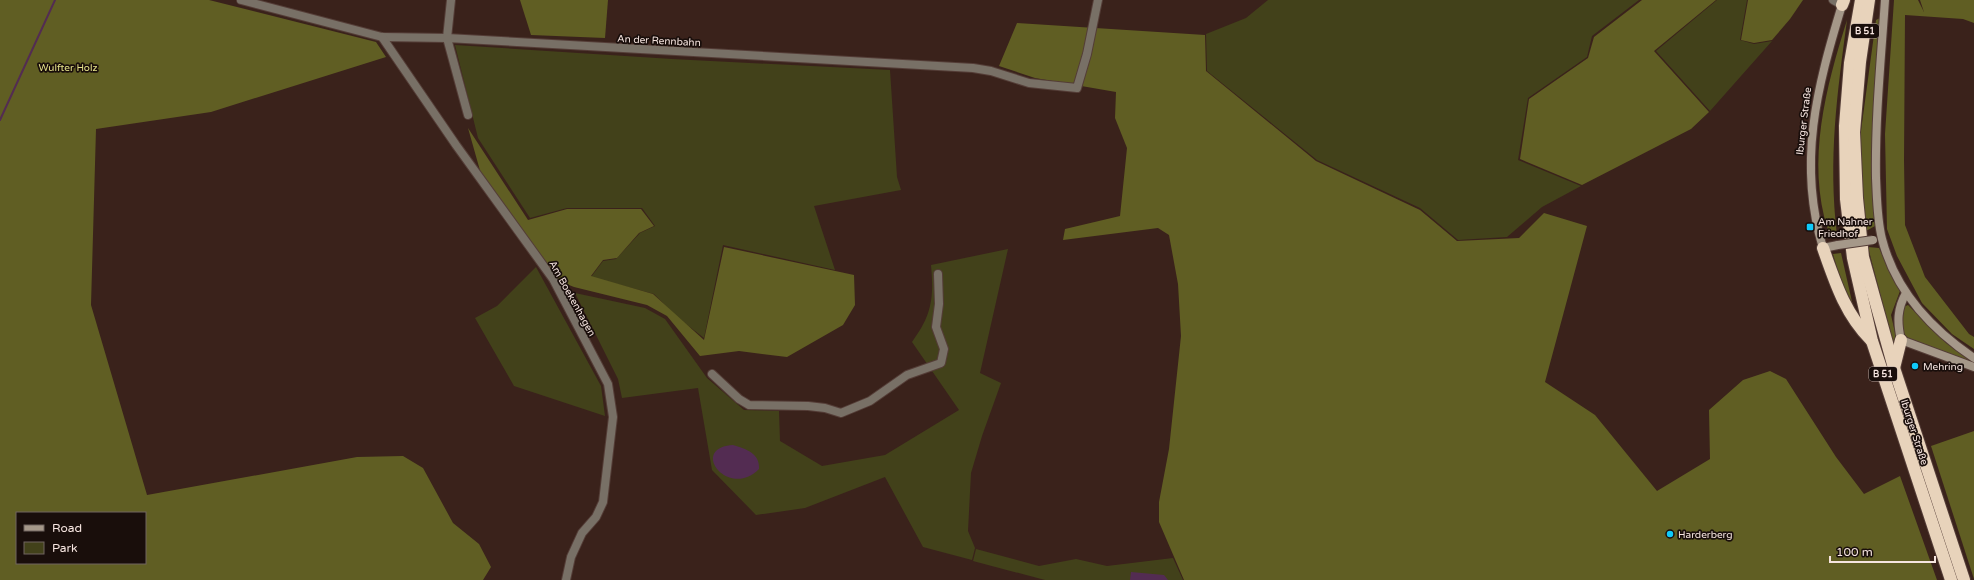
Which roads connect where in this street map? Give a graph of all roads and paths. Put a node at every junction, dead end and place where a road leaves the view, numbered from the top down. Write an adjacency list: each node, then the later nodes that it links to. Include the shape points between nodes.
1 (241, 0): 8 (street, An der Rennbahn)
2 (451, 0): 9 (street)
3 (1098, 0): 9 (street, An der Rennbahn, via 1077,88 1029,83 973,68)
4 (1861, 0): 16 (highway, Iburger Straße / B 51, via 1850,63 1845,126 1846,200 1853,258)
5 (1870, 0): 19 (highway, Iburger Straße / B 51, via 1860,62 1854,132 1857,198 1863,257)
6 (1884, 0): 11 (street, via 1876,158 1877,206)
7 (1840, 2): 12 (street, Iburger Straße, via 1816,103 1810,154 1813,206)
8 (382, 37): 9 (street, An der Rennbahn); 22 (street, Am Boekenhagen, via 456,146 553,279 608,384 613,417 603,502 596,516 582,533 571,557)
9 (447, 38): 10 (street)
10 (468, 115)
11 (1882, 238): 12 (street, bridge); 14 (street, via 1892,267)
12 (1823, 248): 16 (highway, via 1837,289 1857,326)
13 (938, 274): 20 (street, via 939,304 936,327 944,349 941,363 906,375 870,401 841,413 808,406 749,405)
14 (1906, 293): 15 (street, via 1900,305 1897,324); 17 (street, via 1930,324 1951,343)
15 (1901, 340): 18 (street); 19 (highway)
16 (1872, 341): 21 (highway, Iburger Straße / B 51)
17 (1974, 358)
18 (1974, 367)
19 (1894, 368): 21 (highway, Iburger Straße / B 51)
20 (712, 374)
21 (1928, 488): 23 (highway, B 51); 24 (highway, B 51)
22 (566, 580)
23 (1951, 580)
24 (1964, 580)

